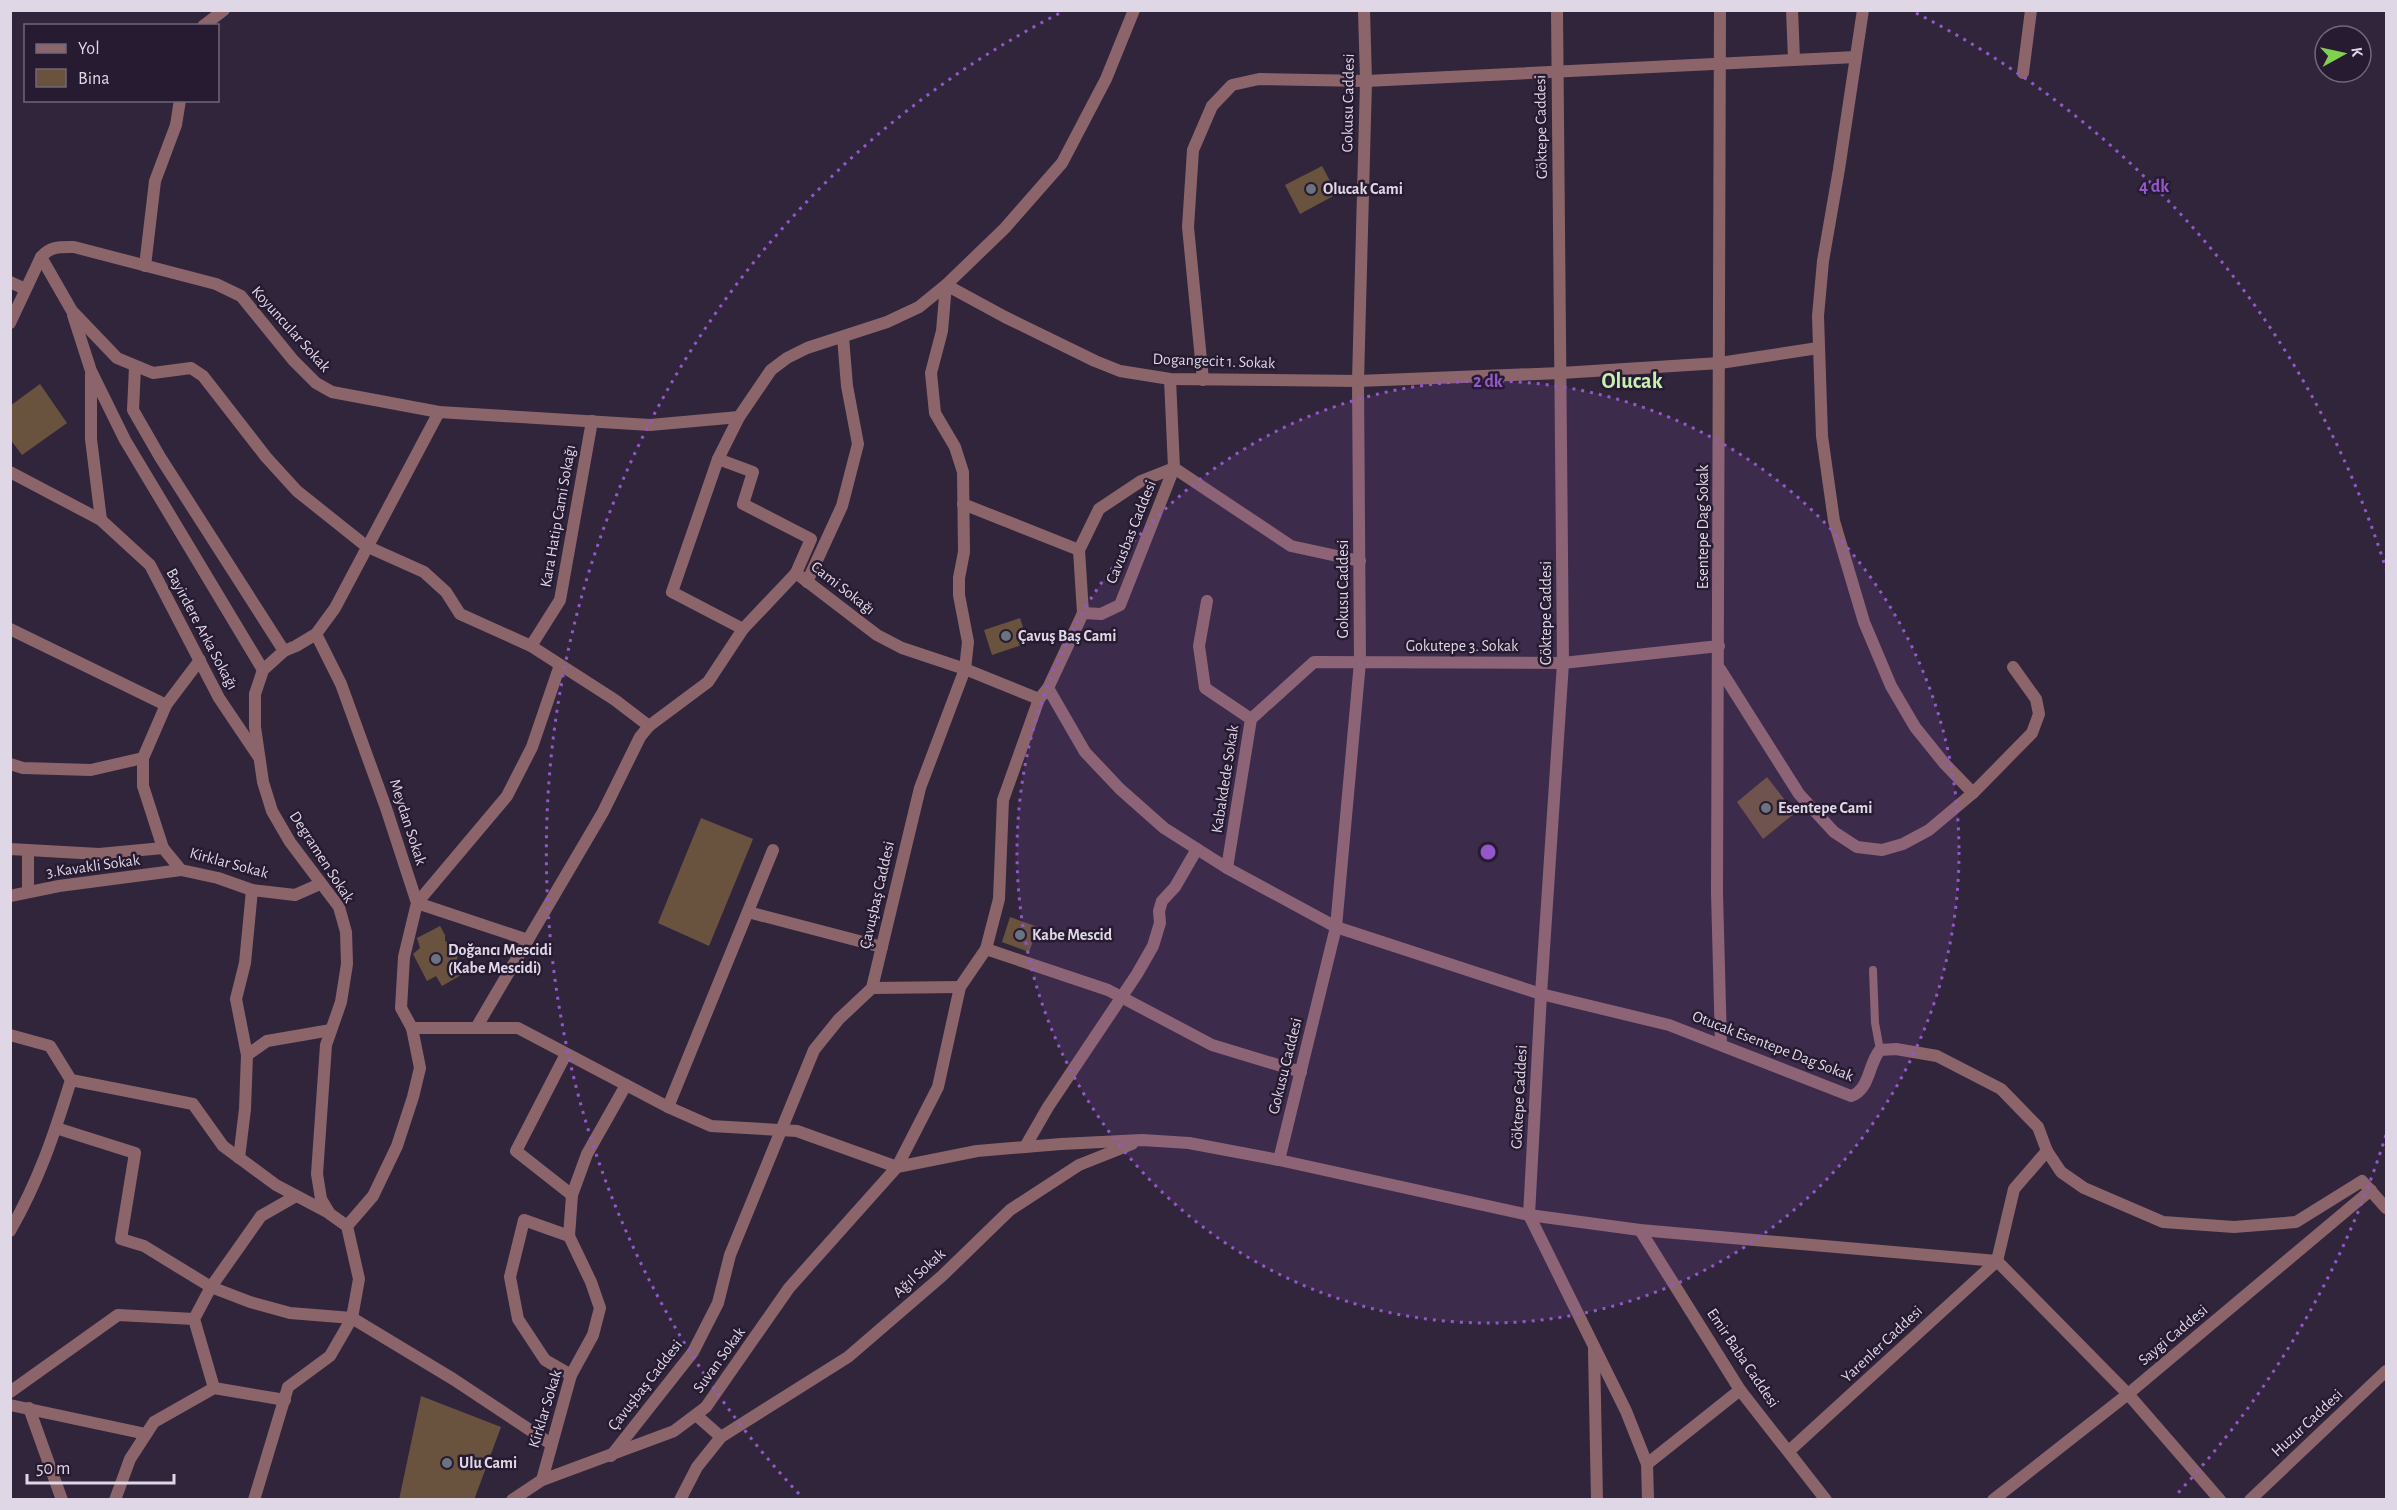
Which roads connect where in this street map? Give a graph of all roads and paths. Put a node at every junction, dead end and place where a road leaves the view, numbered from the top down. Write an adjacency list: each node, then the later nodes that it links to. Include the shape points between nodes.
1 (224, 10): 9 (street)
2 (1134, 10): 20 (street, via 1106,79 1062,163 1005,228)
3 (1364, 10): 15 (street, Gokusu Caddesi)
4 (1557, 10): 13 (street, Göktepe Caddesi)
5 (1720, 10): 12 (street, Esentepe Dag Sokak)
6 (1792, 10): 11 (street)
7 (1863, 10): 10 (street)
8 (2031, 10): 14 (street)
9 (206, 24)
10 (1856, 57): 11 (street); 25 (street, via 1823,261)
11 (1794, 59): 12 (street)
12 (1722, 62): 13 (street); 26 (street, Esentepe Dag Sokak)
13 (1557, 71): 15 (street); 29 (street, Göktepe Caddesi)
14 (2024, 73)
15 (1366, 81): 31 (street, via 1259,79 1232,85 1212,106 1193,150 1188,227); 32 (street, Gokusu Caddesi)
16 (180, 102): 18 (street, via 176,125 155,181)
17 (41, 256): 18 (street, Koyuncular Sokak, via 57,247 74,248); 21 (street); 22 (street)
18 (145, 266): 33 (street, Koyuncular Sokak, via 216,284 241,296 292,360 332,392)
19 (10, 282): 21 (street)
20 (946, 285): 24 (street, via 919,307); 30 (street, Dogangecit 1. Sokak, via 1095,361 1120,371); 39 (street, Çavuşbaş Caddesi, via 942,331 931,373 935,413 963,472)
21 (25, 289): 23 (street)
22 (72, 311): 27 (street, via 117,358); 28 (street)
23 (10, 323)
24 (843, 337): 34 (street, via 807,348 771,370); 45 (street, via 858,444 842,506)
25 (1818, 348): 26 (street, Dogangecit 1. Sokak); 70 (street, via 1822,436 1834,521 1864,622 1891,686 1915,727)
26 (1720, 363): 29 (street, Dogangecit 1. Sokak); 52 (street, Esentepe Dag Sokak)
27 (135, 367): 41 (street, via 153,373 191,368 203,376 297,491); 53 (street, via 133,410)
28 (91, 371): 40 (street, via 92,439); 61 (street, via 125,440)
29 (1561, 373): 32 (street, Dogangecit 1. Sokak); 56 (street, Göktepe Caddesi)
30 (1170, 379): 31 (street, Dogangecit 1. Sokak); 37 (street, Cavusbas Caddesi)
31 (1203, 380): 32 (street, Dogangecit 1. Sokak)
32 (1358, 381): 43 (street, Gokusu Caddesi)
33 (439, 412): 35 (street, Koyuncular Sokak); 41 (street)
34 (739, 417): 35 (street, Koyuncular Sokak, via 650,425); 36 (street)
35 (592, 421): 51 (street, Kara Hatip Cami Sokağı, via 560,600)
36 (718, 459): 44 (street, Cami Sokağı, via 753,472 743,504 811,539); 49 (street, via 672,591)
37 (1174, 468): 42 (street, via 1140,481 1099,509); 43 (street, via 1291,546); 47 (street, Cavusbas Caddesi, via 1120,605 1101,614)
38 (10, 472): 40 (street, Bayirdere Arka Sokağı)
39 (963, 504): 42 (street); 60 (street, Çavuşbaş Caddesi, via 964,552 959,595 968,642)
40 (101, 520): 54 (street, Bayirdere Arka Sokağı, via 150,565)
41 (366, 546): 50 (street, via 335,608); 51 (street, via 424,572 446,592 460,614)
42 (1079, 550): 47 (street)
43 (1360, 561): 55 (street, Gokusu Caddesi)
44 (796, 573): 45 (street, Cami Sokağı); 49 (street)
45 (807, 582): 60 (street, Cami Sokağı, via 877,635 902,648)
46 (1207, 601): 65 (street, via 1199,646 1205,688)
47 (1083, 613): 62 (street)
48 (10, 629): 64 (street)
49 (743, 629): 66 (street, via 708,682)
50 (316, 633): 53 (street); 82 (street, Meydan Sokak, via 341,684)
51 (531, 646): 57 (street)
52 (1719, 646): 56 (street, Gokutepe 3. Sokak); 59 (street, Esentepe Dag Sokak)
53 (284, 651): 61 (street)
54 (200, 660): 64 (street, Kirklar Sokak); 68 (street, Bayirdere Arka Sokağı, via 219,698)
55 (1360, 662): 56 (street, Gokutepe 3. Sokak); 65 (street, Kabakdede Sokak, via 1314,662); 84 (street, Gokusu Caddesi)
56 (1563, 663): 91 (street, Göktepe Caddesi)
57 (560, 665): 66 (street); 82 (street, via 532,747 507,796)
58 (2013, 667): 70 (street, via 2036,699 2037,724)
59 (1719, 668): 70 (street, via 1799,794 1834,832 1857,847 1882,850 1903,844 1929,830); 97 (street, Esentepe Dag Sokak, via 1717,893)
60 (965, 669): 63 (street, Cami Sokağı); 86 (street, Çavuşbaş Caddesi, via 920,788)
61 (263, 670): 68 (street, Degramen Sokak, via 255,694)
62 (1048, 688): 63 (street); 73 (street, Otucak Esentepe Dag Sokak, via 1085,752 1164,828)
63 (1039, 699): 87 (street, via 1003,800 999,899)
64 (166, 705): 67 (street, Kirklar Sokak)
65 (1251, 719): 76 (street, Kabakdede Sokak)
66 (649, 726): 85 (street)
67 (143, 758): 69 (street, via 91,770 23,768); 71 (street, Kirklar Sokak, via 143,786)
68 (260, 759): 78 (street, Degramen Sokak, via 272,811)
69 (10, 764)
70 (1973, 793)
71 (163, 848): 74 (street, via 99,854); 77 (street, Kirklar Sokak)
72 (10, 849): 74 (street)
73 (1197, 849): 76 (street, Otucak Esentepe Dag Sokak); 92 (street, via 1162,901 1153,946)
74 (28, 850): 80 (street)
75 (773, 850): 83 (street)
76 (1227, 868): 84 (street, Otucak Esentepe Dag Sokak)
77 (181, 870): 79 (street, Kirklar Sokak); 80 (street, 3.Kavakli Sokak)
78 (320, 884): 79 (street, Kirklar Sokak, via 295,895); 95 (street, Degramen Sokak, via 339,907 346,932 347,964 341,1002)
79 (252, 890): 99 (street, via 245,963 236,999)
80 (28, 892): 81 (street, 3.Kavakli Sokak)
81 (10, 896)
82 (417, 903): 85 (street); 93 (street, via 404,957 401,1008)
83 (748, 912): 86 (street); 104 (street)
84 (1336, 927): 91 (street, Otucak Esentepe Dag Sokak); 101 (street, Gokusu Caddesi)
85 (528, 940): 94 (street)
86 (882, 947): 90 (street, Çavuşbaş Caddesi)
87 (986, 949): 89 (street); 92 (street)
88 (1874, 970): 98 (lane)
89 (960, 987): 90 (street); 112 (street, via 938,1087)
90 (872, 988): 106 (street, Çavuşbaş Caddesi, via 814,1050)
91 (1541, 994): 97 (street, Otucak Esentepe Dag Sokak, via 1669,1025); 118 (street, Göktepe Caddesi)
92 (1122, 997): 101 (street, via 1212,1045); 108 (street)
93 (412, 1028): 94 (street); 119 (street, via 420,1068 397,1146 373,1196)
94 (476, 1028): 100 (street, via 518,1028)
95 (331, 1030): 99 (street, via 267,1041); 117 (street, Degramen Sokak, via 326,1046 317,1174 321,1200)
96 (10, 1035): 102 (street, via 50,1046)
97 (1721, 1044): 98 (street, Otucak Esentepe Dag Sokak, via 1851,1096 1865,1085 1873,1058)
98 (1880, 1050): 109 (street, via 1937,1056 2001,1089 2038,1127)
99 (247, 1054): 110 (street)
100 (566, 1054): 103 (street); 115 (street, via 516,1151)
101 (1300, 1072): 111 (street, Gokusu Caddesi)
102 (71, 1080): 105 (street); 110 (street, via 193,1104 223,1146)
103 (626, 1085): 104 (street); 115 (street, Kirklar Sokak, via 587,1154)
104 (668, 1107): 106 (street, via 711,1126)
105 (56, 1128): 120 (street, via 30,1196); 124 (street, via 135,1153 121,1239 144,1245)
106 (781, 1130): 112 (street, via 797,1131); 142 (street, Çavuşbaş Caddesi, via 730,1256 718,1303 693,1352)
107 (1142, 1140): 108 (street); 111 (street, via 1189,1143); 139 (street, Ağıl Sokak, via 1079,1165 1010,1210 942,1276 848,1357)
108 (1025, 1147): 112 (street, via 977,1151)
109 (2047, 1152): 113 (street, via 2061,1172 2084,1188 2163,1222 2234,1227 2296,1221 2362,1181); 123 (street, via 2014,1189)
110 (239, 1158): 114 (street)
111 (1279, 1160): 118 (street)
112 (897, 1167): 137 (street, Suvan Sokak, via 789,1288 706,1407)
113 (2371, 1190): 116 (street); 133 (street, Saygi Caddesi)
114 (296, 1196): 117 (street); 124 (street, via 261,1216)
115 (572, 1196): 122 (street, Kirklar Sokak)
116 (2386, 1208)
117 (330, 1214): 119 (street)
118 (1529, 1215): 121 (street); 127 (street)
119 (347, 1226): 125 (street, via 359,1279)
120 (10, 1230)
121 (1640, 1230): 123 (street); 131 (street, Emir Baba Caddesi)
122 (569, 1236): 129 (street, Kirklar Sokak, via 600,1308 593,1335); 129 (street, via 524,1220 510,1277 518,1319 545,1360)
123 (1997, 1261): 133 (street); 141 (street, Yarenler Caddesi)
124 (211, 1287): 125 (street, via 290,1312); 126 (street)
125 (352, 1318): 134 (street, via 330,1356 288,1387); 140 (street)
126 (194, 1319): 130 (street); 132 (street, via 118,1315)
127 (1594, 1343): 143 (street); 150 (street)
128 (2386, 1371): 155 (street, Huzur Caddesi)
129 (571, 1375): 140 (street, Kirklar Sokak)
130 (214, 1388): 134 (street); 138 (street, via 154,1422)
131 (1740, 1390): 141 (street, Emir Baba Caddesi); 143 (street)
132 (10, 1392)
133 (2128, 1394): 153 (street, Saygi Caddesi); 154 (street)
134 (285, 1400): 147 (street)
135 (10, 1405): 136 (street)
136 (28, 1408): 138 (street); 145 (street)
137 (696, 1414): 139 (street); 142 (street, Suvan Sokak, via 674,1431)
138 (146, 1434): 146 (street, via 130,1459)
139 (721, 1437): 149 (street, Ağıl Sokak, via 697,1467)
140 (551, 1444): 144 (street, Kirklar Sokak)
141 (1789, 1451): 152 (street, Emir Baba Caddesi)
142 (611, 1456): 144 (street, Suvan Sokak)
143 (1647, 1464): 151 (street)
144 (542, 1480): 148 (street, Suvan Sokak)
145 (63, 1500)
146 (115, 1500)
147 (254, 1500)
148 (512, 1500)
149 (680, 1500)
150 (1598, 1500)
151 (1648, 1500)
152 (1826, 1500)
153 (1993, 1500)
154 (2220, 1500)
155 (2250, 1500)

